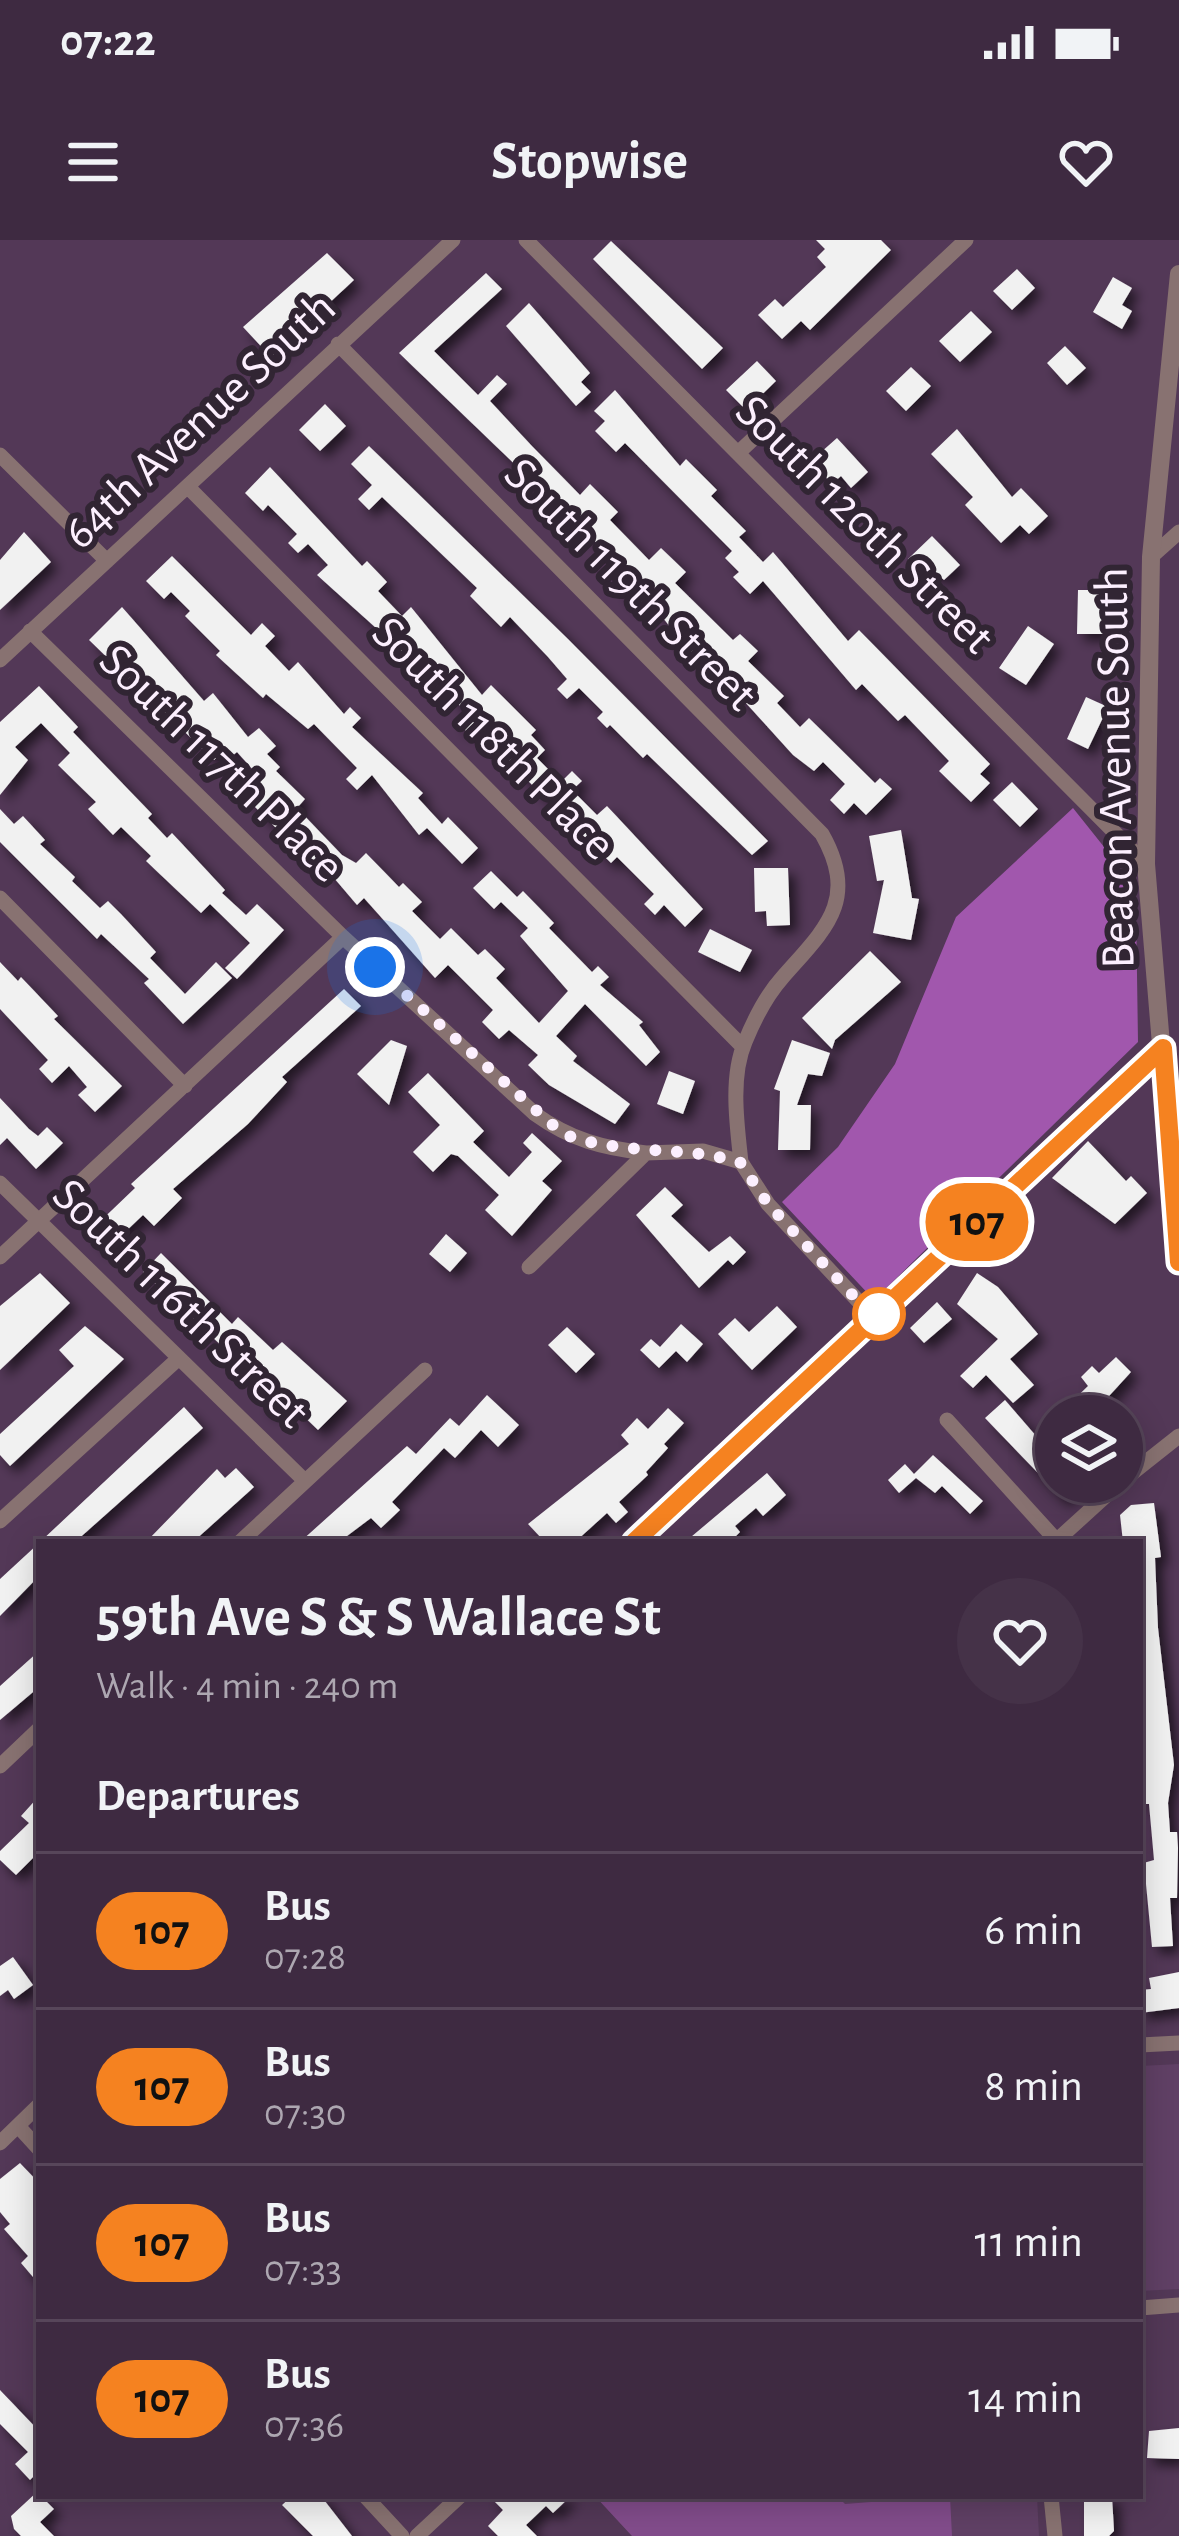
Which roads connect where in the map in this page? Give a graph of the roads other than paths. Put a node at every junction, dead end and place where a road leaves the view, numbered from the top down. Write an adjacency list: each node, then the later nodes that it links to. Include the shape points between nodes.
1 (453, 240): 5 (street, 64th Avenue South)
2 (526, 240): 6 (street, South 120th Street)
3 (966, 240): 6 (street)
4 (1179, 274): 10 (street, Beacon Avenue South)
5 (338, 344): 8 (street, 64th Avenue South); 18 (street, South 119th Street, via 822,834 833,854 832,920 768,996)
6 (738, 453): 14 (street, South 120th Street)
7 (0, 455): 11 (street)
8 (188, 487): 11 (street, 64th Avenue South); 18 (street, South 118th Place)
9 (1179, 532): 10 (street)
10 (1151, 557): 14 (street, Beacon Avenue South)
11 (106, 560): 12 (street, 64th Avenue South)
12 (30, 631): 13 (street, 64th Avenue South); 16 (street, South 117th Place)
13 (0, 660)
14 (1146, 864): 19 (street, Beacon Avenue South)
15 (0, 898): 20 (street)
16 (343, 937): 20 (street); 21 (street, South 117th Place, via 563,1134)
17 (1179, 1031): 19 (street)
18 (742, 1047): 22 (street)
19 (1163, 1048): 26 (street, Beacon Avenue South); 28 (street)
20 (185, 1085): 24 (street)
21 (646, 1153): 22 (street, South 117th Place, via 703,1151); 27 (street)
22 (740, 1162): 28 (street, via 768,1204)
23 (0, 1183): 24 (street, South 116th Street)
24 (40, 1220): 25 (street); 29 (street, South 116th Street)
25 (0, 1257)
26 (1179, 1261)
27 (529, 1267)
28 (874, 1318): 38 (street)
29 (179, 1358): 34 (street, South 116th Street); 36 (street)
30 (425, 1370): 34 (street)
31 (947, 1420): 39 (street)
32 (1179, 1436): 33 (street)
33 (1143, 1465)
34 (305, 1481): 37 (street)
35 (1099, 1503): 40 (street)
36 (0, 1521)
37 (243, 1539)
38 (637, 1539)
39 (1054, 1539)
40 (1058, 1539)
41 (36, 1733): 42 (street)
42 (0, 1766)
43 (1179, 2043): 44 (street)
44 (1143, 2045)
45 (36, 2108): 46 (street)
46 (18, 2126): 47 (street); 48 (street)
47 (0, 2143)
48 (36, 2146)
49 (1179, 2305): 50 (street)
50 (1143, 2308)
51 (368, 2499): 54 (street)
52 (457, 2499): 55 (street)
53 (1051, 2499): 56 (street)
54 (402, 2536)
55 (417, 2536)
56 (1055, 2536)

